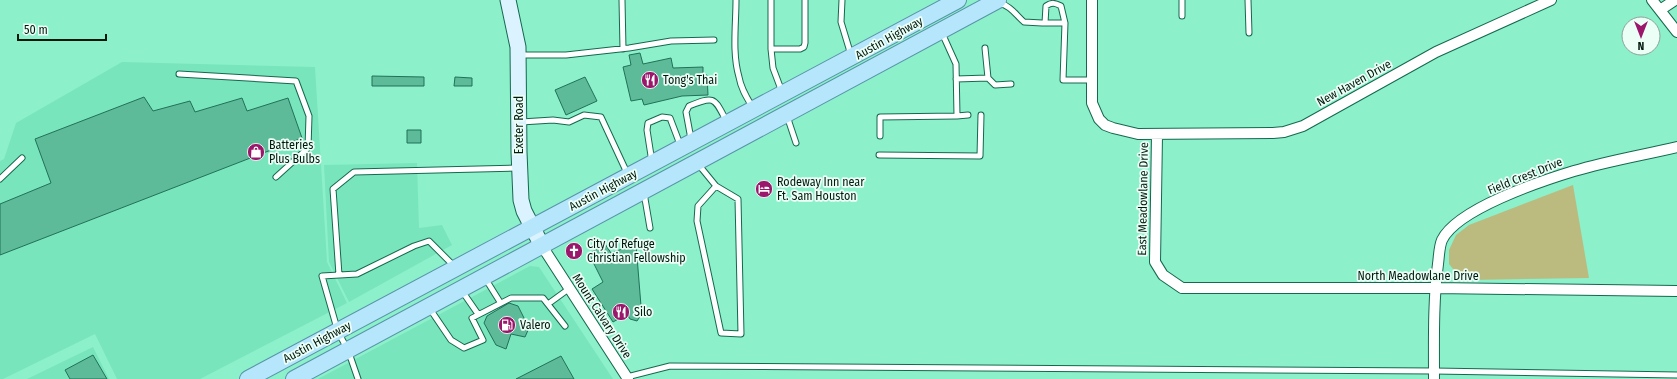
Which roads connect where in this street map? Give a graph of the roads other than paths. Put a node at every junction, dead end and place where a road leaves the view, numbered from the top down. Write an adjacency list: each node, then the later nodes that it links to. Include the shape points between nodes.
1 (508, 0): 26 (street, Exeter Road, via 515,27)
2 (622, 0): 24 (lane)
3 (736, 0): 34 (lane, via 738,76 742,90)
4 (771, 0): 25 (lane)
5 (805, 0): 25 (lane, via 804,47)
6 (842, 0): 27 (lane, via 841,22)
7 (958, 0): 27 (main road, Austin Highway)
8 (1092, 0): 31 (street, East Meadowlane Drive)
9 (1182, 0): 16 (lane)
10 (1248, 0): 21 (lane)
11 (1551, 0): 41 (street, New Haven Drive, via 1436,52 1303,126 1273,133)
12 (1652, 0): 15 (street)
13 (1675, 0): 15 (street)
14 (996, 1): 17 (lane, via 1014,10 1024,22); 19 (main road, Austin Highway)
15 (1660, 10): 20 (street)
16 (1182, 16)
17 (1045, 23): 18 (lane); 18 (lane, via 1046,6 1056,3 1061,6)
18 (1065, 23): 31 (lane, via 1063,80)
19 (940, 31): 30 (lane, via 956,64); 35 (main road, Austin Highway)
20 (1677, 32)
21 (1249, 34)
22 (714, 40): 24 (lane, via 671,41)
23 (986, 48): 29 (lane)
24 (623, 49): 26 (lane, via 566,55)
25 (771, 49): 33 (lane, via 773,68)
26 (518, 55): 39 (street, Exeter Road)
27 (851, 58): 33 (main road, Austin Highway)
28 (179, 74): 52 (lane, via 296,81 309,116 308,148)
29 (988, 78): 30 (lane); 32 (lane, via 995,85)
30 (956, 79): 38 (lane)
31 (1092, 80): 41 (street, East Meadowlane Drive, via 1092,104 1104,125 1127,132)
32 (1011, 84)
33 (783, 93): 34 (main road, Austin Highway)
34 (753, 109): 40 (main road, Austin Highway)
35 (786, 113): 43 (lane); 48 (main road, Austin Highway)
36 (968, 115): 38 (lane)
37 (981, 115): 46 (lane, via 980,156)
38 (957, 116): 42 (lane, via 880,117)
39 (519, 122): 50 (street, Exeter Road); 51 (lane, via 569,122 584,115 601,118)
40 (727, 123): 44 (main road, Austin Highway); 44 (lane, via 716,101 706,99 689,106 686,112)
41 (1157, 135): 61 (street, East Meadowlane Drive, via 1155,262)
42 (880, 136)
43 (796, 143)
44 (686, 145): 49 (main road, Austin Highway); 49 (lane, via 670,118 662,117 648,123 646,130)
45 (1677, 147): 64 (street, Field Crest Drive, via 1574,171 1519,191 1465,216 1451,227 1441,241)
46 (880, 155)
47 (22, 158): 53 (lane)
48 (697, 162): 54 (lane); 55 (main road, Austin Highway)
49 (652, 163): 51 (main road, Austin Highway)
50 (519, 168): 56 (street, Exeter Road, via 521,200); 60 (lane, via 354,172 333,189)
51 (629, 176): 56 (main road, Austin Highway)
52 (276, 177)
53 (0, 179)
54 (716, 186): 54 (lane, via 738,199 741,334 720,333 697,221 698,206)
55 (644, 190): 57 (lane); 58 (main road, Austin Highway)
56 (532, 228): 58 (street, Exeter Road); 59 (main road, Austin Highway)
57 (650, 228)
58 (542, 246): 62 (main road, Austin Highway); 63 (street, Mount Calvary Drive)
59 (456, 268): 60 (lane, via 429,241 357,274); 72 (main road, Austin Highway)
60 (339, 275): 72 (lane, via 322,276)
61 (1163, 275): 64 (street, North Meadowlane Drive, via 1182,288 1197,290)
62 (484, 277): 65 (main road, Austin Highway); 67 (lane)
63 (570, 288): 68 (lane); 77 (street, Mount Calvary Drive)
64 (1435, 288): 66 (street, North Meadowlane Drive); 75 (street, Field Crest Drive)
65 (461, 290): 69 (main road, Austin Highway); 70 (lane)
66 (1677, 291)
67 (500, 302): 68 (lane, via 511,298 543,298); 70 (lane)
68 (548, 304): 71 (lane)
69 (429, 308): 70 (lane, via 450,340 464,348 483,340 472,318); 73 (main road, Austin Highway)
70 (478, 314)
71 (565, 326)
72 (338, 332): 73 (lane); 78 (main road, Austin Highway)
73 (348, 350): 79 (main road, Austin Highway); 80 (lane)
74 (1677, 374): 76 (lane)
75 (1434, 375): 76 (lane); 77 (lane, via 670,366)
76 (1626, 376)
77 (627, 378)
78 (248, 379)
79 (294, 379)
80 (358, 379)

